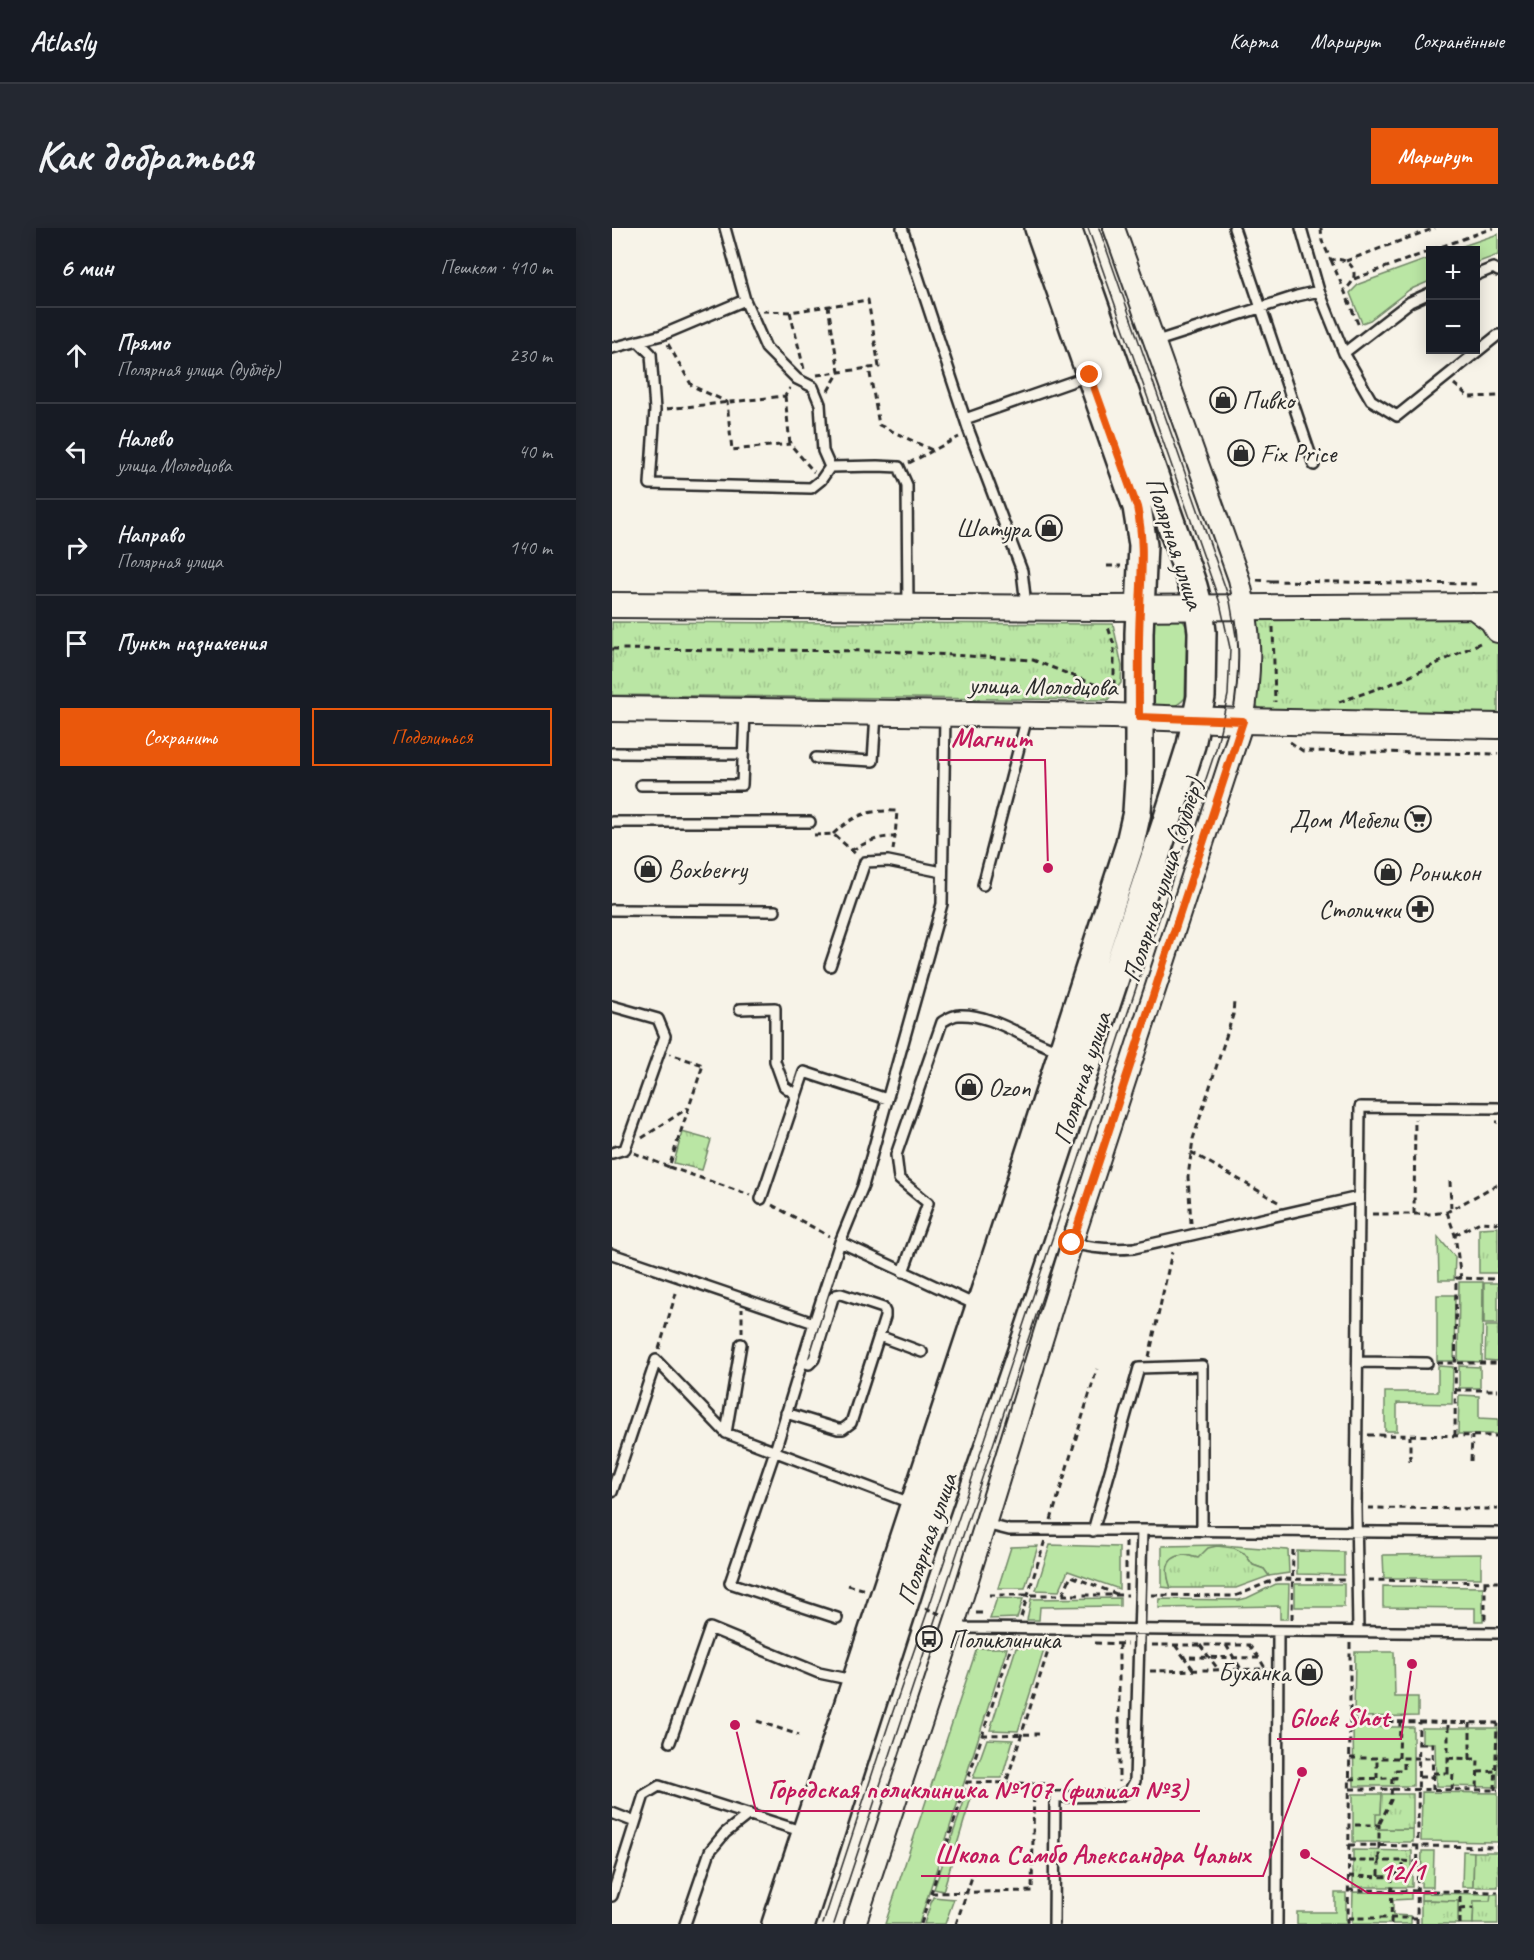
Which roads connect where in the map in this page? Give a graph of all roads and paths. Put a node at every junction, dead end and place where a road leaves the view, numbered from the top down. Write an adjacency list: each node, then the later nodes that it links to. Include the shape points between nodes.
1 (725, 228): 21 (lane)
2 (902, 228): 43 (lane)
3 (1039, 228): 35 (main road, Полярная улица)
4 (1066, 228): 61 (main road, Полярная улица)
5 (1114, 228): 30 (street, Полярная улица (дублёр))
6 (1234, 228): 23 (lane)
7 (1321, 228): 13 (path)
8 (1435, 228): 14 (path)
9 (1493, 228): 11 (path)
10 (1305, 229): 19 (lane)
11 (1444, 246)
12 (1426, 253): 17 (path)
13 (1331, 260): 14 (path); 18 (path)
14 (1346, 261): 17 (path, via 1353,269)
15 (1498, 271): 16 (lane, via 1493,268)
16 (1480, 273)
17 (1354, 279): 18 (path)
18 (1344, 290): 28 (path)
19 (1319, 291): 23 (lane); 32 (lane)
20 (1426, 295): 28 (lane, via 1410,302)
21 (745, 300): 24 (lane); 26 (lane)
22 (828, 306): 25 (path); 33 (path, via 868,300 879,367); 34 (path)
23 (1260, 308): 30 (lane); 47 (lane)
24 (749, 311): 25 (path); 37 (lane, via 766,348)
25 (790, 312): 34 (path, via 806,376)
26 (662, 335): 29 (lane); 40 (path, via 692,386)
27 (1498, 335): 36 (lane)
28 (1364, 337): 32 (lane)
29 (638, 341): 31 (lane); 42 (lane, via 651,354)
30 (1154, 342): 62 (street, Полярная улица (дублёр))
31 (612, 348)
32 (1344, 353): 36 (lane, via 1371,400 1397,416)
33 (869, 368): 34 (path); 46 (path, via 879,425)
34 (839, 372): 41 (path)
35 (1090, 375): 43 (lane); 60 (main road, Полярная улица, via 1137,507 1143,545)
36 (1446, 377): 39 (path, via 1469,397)
37 (796, 379): 38 (path); 41 (lane, via 813,387)
38 (785, 396): 40 (path); 45 (path)
39 (1498, 396)
40 (727, 402): 42 (path); 45 (path, via 732,450)
41 (820, 404): 48 (lane, via 823,451)
42 (655, 410): 50 (lane, via 650,484 811,488)
43 (965, 419): 44 (lane)
44 (969, 431): 46 (path); 59 (lane, via 1022,571)
45 (790, 444): 50 (path)
46 (934, 451): 49 (path)
47 (1314, 465)
48 (830, 467): 49 (lane); 50 (lane)
49 (899, 467): 58 (lane, via 907,485)
50 (821, 480)
51 (1107, 566): 52 (path)
52 (1123, 566)
53 (1271, 580): 54 (path)
54 (1486, 585)
55 (612, 605): 58 (street)
56 (1473, 606): 57 (street); 62 (street); 65 (street, via 1492,620)
57 (1498, 606)
58 (908, 607): 59 (street)
59 (1026, 608): 60 (street)
60 (1140, 608): 61 (street); 75 (main road, Полярная улица)
61 (1199, 608): 62 (street); 76 (main road, Полярная улица, via 1201,698)
62 (1246, 608): 77 (street, Полярная улица (дублёр), via 1251,665)
63 (1273, 616): 68 (path)
64 (1108, 624): 66 (path, via 1114,645 1114,692 1034,660 886,651)
65 (1494, 634): 67 (path, via 1451,659)
66 (612, 649)
67 (1336, 704)
68 (1275, 705)
69 (612, 709): 70 (street, улица Молодцова)
70 (745, 710): 71 (street, улица Молодцова); 82 (lane)
71 (876, 712): 72 (street, улица Молодцова); 84 (lane, via 873,761)
72 (945, 713): 74 (street, улица Молодцова); 91 (lane)
73 (1498, 713): 78 (street, улица Молодцова, via 1492,720)
74 (1028, 714): 75 (street, улица Молодцова); 92 (lane)
75 (1139, 717): 76 (street, улица Молодцова); 100 (main road, Полярная улица, via 1137,812)
76 (1197, 720): 77 (street, улица Молодцова); 281 (main road, Полярная улица, via 1164,831 915,1570)
77 (1243, 721): 78 (street, улица Молодцова); 121 (street, Полярная улица (дублёр))
78 (1473, 725): 79 (street, улица Молодцова)
79 (1498, 726)
80 (1285, 738): 83 (path, via 1303,751)
81 (612, 753): 82 (lane)
82 (743, 754): 85 (lane, via 742,785)
83 (1498, 754)
84 (816, 758)
85 (641, 785)
86 (612, 822): 87 (lane)
87 (805, 822): 88 (path, via 802,835)
88 (833, 834): 89 (path); 89 (path, via 847,821 874,810 897,811 895,837 885,836)
89 (852, 850): 90 (path)
90 (865, 862): 91 (lane, via 888,861); 95 (lane)
91 (942, 872): 102 (lane, via 942,904)
92 (983, 885)
93 (612, 910): 94 (lane)
94 (775, 911)
95 (830, 966)
96 (1234, 1001): 107 (path)
97 (612, 1006): 99 (lane, via 658,1019 665,1036)
98 (740, 1009): 101 (lane, via 775,1008 776,1061 784,1086)
99 (660, 1051): 104 (path, via 703,1065); 106 (lane)
100 (1064, 1052): 123 (lane, via 984,1017 957,1014 942,1022 896,1155 900,1179 928,1203); 128 (main road, Полярная улица)
101 (796, 1095): 102 (lane, via 804,1072); 112 (lane)
102 (887, 1099): 120 (lane, via 863,1186)
103 (1415, 1107): 105 (lane); 111 (lane, via 1360,1107); 116 (path)
104 (688, 1108): 106 (path); 106 (path, via 669,1167)
105 (1498, 1108)
106 (625, 1149): 108 (lane)
107 (1191, 1152): 114 (path); 118 (path, via 1188,1177)
108 (612, 1153)
109 (1450, 1181): 113 (path)
110 (1498, 1184): 113 (path)
111 (1359, 1197): 114 (lane); 135 (lane)
112 (761, 1198)
113 (1449, 1211): 116 (path); 119 (path)
114 (1296, 1212): 118 (lane)
115 (1372, 1214): 116 (path)
116 (1414, 1214)
117 (1498, 1222): 119 (path, via 1480,1222)
118 (1192, 1235): 121 (lane, via 1112,1250)
119 (1455, 1235): 125 (path)
120 (840, 1242): 123 (lane); 129 (lane)
121 (1072, 1243): 156 (street, Полярная улица (дублёр))
122 (612, 1254): 124 (lane)
123 (903, 1272): 128 (lane)
124 (680, 1277): 127 (lane); 133 (path)
125 (1461, 1279): 126 (path); 137 (path, via 1456,1278)
126 (1498, 1279)
127 (742, 1298): 129 (lane); 131 (path)
128 (980, 1306): 153 (main road, Полярная улица)
129 (814, 1323): 134 (lane)
130 (879, 1336): 132 (lane); 134 (lane, via 885,1317 883,1308 836,1294 814,1359 809,1364); 142 (lane, via 848,1426 838,1429)
131 (741, 1344): 143 (lane)
132 (922, 1352)
133 (656, 1360): 143 (lane); 152 (lane)
134 (802, 1362): 142 (lane)
135 (1358, 1362): 136 (lane); 144 (lane)
136 (1427, 1363): 137 (path)
137 (1455, 1363): 138 (path); 140 (path)
138 (1498, 1363)
139 (1096, 1369): 159 (path)
140 (1455, 1390): 141 (path); 146 (path)
141 (1498, 1390)
142 (786, 1413): 149 (lane)
143 (726, 1433): 149 (lane)
144 (1357, 1435): 145 (path); 154 (lane)
145 (1410, 1435): 146 (path); 150 (path)
146 (1455, 1436): 147 (path)
147 (1472, 1436): 148 (path); 151 (path)
148 (1498, 1436)
149 (775, 1451): 153 (lane); 178 (lane, via 730,1583)
150 (1410, 1461)
151 (1471, 1461)
152 (612, 1492)
153 (916, 1504): 204 (main road, Полярная улица)
154 (1356, 1508): 155 (path); 161 (lane)
155 (1498, 1509)
156 (985, 1524): 159 (lane, via 1009,1530); 179 (street, Полярная улица (дублёр))
157 (1093, 1530): 158 (lane); 159 (lane); 160 (lane, via 1139,1368 1202,1366)
158 (1142, 1530): 160 (lane); 176 (lane)
159 (1047, 1531): 171 (path)
160 (1202, 1531): 161 (lane)
161 (1356, 1531): 162 (lane); 166 (lane)
162 (1498, 1533)
163 (1126, 1541): 175 (path)
164 (1293, 1546): 165 (path)
165 (1293, 1579): 166 (path); 176 (path, via 1271,1580 1235,1596); 183 (path)
166 (1357, 1580): 167 (path); 184 (lane)
167 (1485, 1582): 168 (path); 185 (path)
168 (1498, 1582)
169 (848, 1585): 170 (path)
170 (868, 1591)
171 (1028, 1594): 172 (path); 173 (path); 180 (path)
172 (989, 1595)
173 (1063, 1595): 174 (path); 174 (path, via 1071,1576)
174 (1120, 1595): 175 (path)
175 (1126, 1595): 176 (path)
176 (1140, 1595): 181 (lane)
177 (925, 1608): 179 (path)
178 (837, 1618)
179 (950, 1620): 180 (lane, via 965,1628); 282 (street, Полярная улица (дублёр))
180 (1018, 1628): 181 (lane); 214 (path)
181 (1140, 1629): 182 (lane); 203 (lane)
182 (1278, 1631): 183 (lane); 202 (lane)
183 (1291, 1631): 184 (lane)
184 (1358, 1631): 185 (lane)
185 (1485, 1633): 186 (lane)
186 (1498, 1633)
187 (1051, 1642): 215 (path)
188 (1119, 1644): 237 (path, via 1119,1783)
189 (1175, 1645): 194 (path)
190 (1200, 1645): 195 (path)
191 (1226, 1645): 196 (path)
192 (1248, 1645): 197 (path)
193 (1350, 1645): 206 (path)
194 (1184, 1656): 195 (path); 198 (path)
195 (1209, 1657): 196 (path); 199 (path)
196 (1234, 1658): 197 (path); 200 (path)
197 (1259, 1658): 201 (path)
198 (1193, 1669): 199 (path); 203 (path)
199 (1218, 1669): 200 (path)
200 (1241, 1669): 201 (path)
201 (1267, 1669): 202 (path)
202 (1277, 1669): 286 (lane)
203 (1138, 1671): 285 (lane, via 1133,1786 1120,1796 1055,1797)
204 (856, 1684): 216 (lane, via 710,1628); 253 (main road, Полярная улица)
205 (757, 1721): 213 (path)
206 (1350, 1721): 207 (path); 219 (path)
207 (1400, 1722): 208 (path); 221 (path)
208 (1419, 1722): 209 (path); 217 (path)
209 (1448, 1722): 210 (path); 224 (path)
210 (1470, 1722): 211 (path); 226 (path)
211 (1497, 1723): 218 (path)
212 (1039, 1734): 215 (path)
213 (799, 1735)
214 (982, 1735): 215 (path); 235 (path)
215 (1020, 1735): 236 (path)
216 (670, 1742)
217 (1419, 1744): 222 (path); 223 (path, via 1432,1744)
218 (1497, 1746): 225 (path)
219 (1350, 1758): 220 (path); 234 (path)
220 (1377, 1758): 221 (path); 232 (path)
221 (1401, 1758): 222 (path); 233 (path, via 1404,1770 1396,1770 1396,1778)
222 (1419, 1758): 223 (path); 231 (path)
223 (1432, 1758): 230 (path)
224 (1448, 1758): 226 (path); 229 (path)
225 (1497, 1758): 227 (path)
226 (1470, 1759): 228 (path, via 1478,1759)
227 (1495, 1771): 228 (path); 246 (path)
228 (1478, 1772): 245 (path)
229 (1448, 1773): 230 (path); 244 (path, via 1453,1773)
230 (1433, 1775): 231 (path); 243 (path)
231 (1419, 1777): 242 (path)
232 (1377, 1778): 233 (path); 234 (path)
233 (1392, 1778): 241 (path)
234 (1350, 1779): 240 (path)
235 (967, 1782): 236 (path); 271 (path)
236 (1006, 1783): 238 (path); 247 (path)
237 (1109, 1783)
238 (1034, 1784): 239 (path); 272 (path, via 1032,1892)
239 (1055, 1784)
240 (1349, 1789): 241 (path); 251 (path)
241 (1392, 1789): 242 (path); 252 (path)
242 (1418, 1790): 243 (path); 256 (path)
243 (1433, 1790): 244 (path)
244 (1452, 1790): 245 (path)
245 (1478, 1790): 246 (path)
246 (1497, 1790)
247 (998, 1798)
248 (612, 1813): 250 (lane)
249 (750, 1814): 250 (lane, via 659,1786 644,1795); 253 (lane); 279 (lane, via 725,1833 710,1851)
250 (635, 1822): 273 (lane)
251 (1349, 1825): 252 (path); 254 (path)
252 (1379, 1825): 255 (path)
253 (806, 1833): 280 (main road, Полярная улица)
254 (1349, 1845): 255 (path); 258 (path)
255 (1379, 1845): 256 (path); 260 (path)
256 (1417, 1846): 257 (path); 261 (path)
257 (1498, 1847)
258 (1349, 1861): 260 (path); 263 (path)
259 (1403, 1861): 260 (path); 261 (path); 265 (path, via 1403,1869)
260 (1379, 1862): 264 (path)
261 (1417, 1862): 268 (path)
262 (973, 1874): 272 (path)
263 (1349, 1876): 264 (path); 266 (path)
264 (1379, 1876): 265 (path)
265 (1392, 1876): 267 (path)
266 (1348, 1890): 267 (path); 276 (path)
267 (1391, 1890): 268 (path); 277 (path)
268 (1417, 1891): 269 (path); 278 (path)
269 (1460, 1891): 270 (path); 275 (path)
270 (1498, 1892)
271 (931, 1893): 272 (path); 283 (path)
272 (966, 1893): 284 (path)
273 (612, 1896)
274 (1473, 1908): 275 (path)
275 (1460, 1909): 290 (path)
276 (1348, 1918): 277 (path); 287 (path)
277 (1391, 1918): 278 (path); 288 (path)
278 (1417, 1918): 289 (path)
279 (685, 1924)
280 (776, 1924)
281 (801, 1924)
282 (855, 1924)
283 (921, 1924)
284 (956, 1924)
285 (1053, 1924)
286 (1277, 1924)
287 (1348, 1924)
288 (1391, 1924)
289 (1417, 1924)
290 (1460, 1924)

